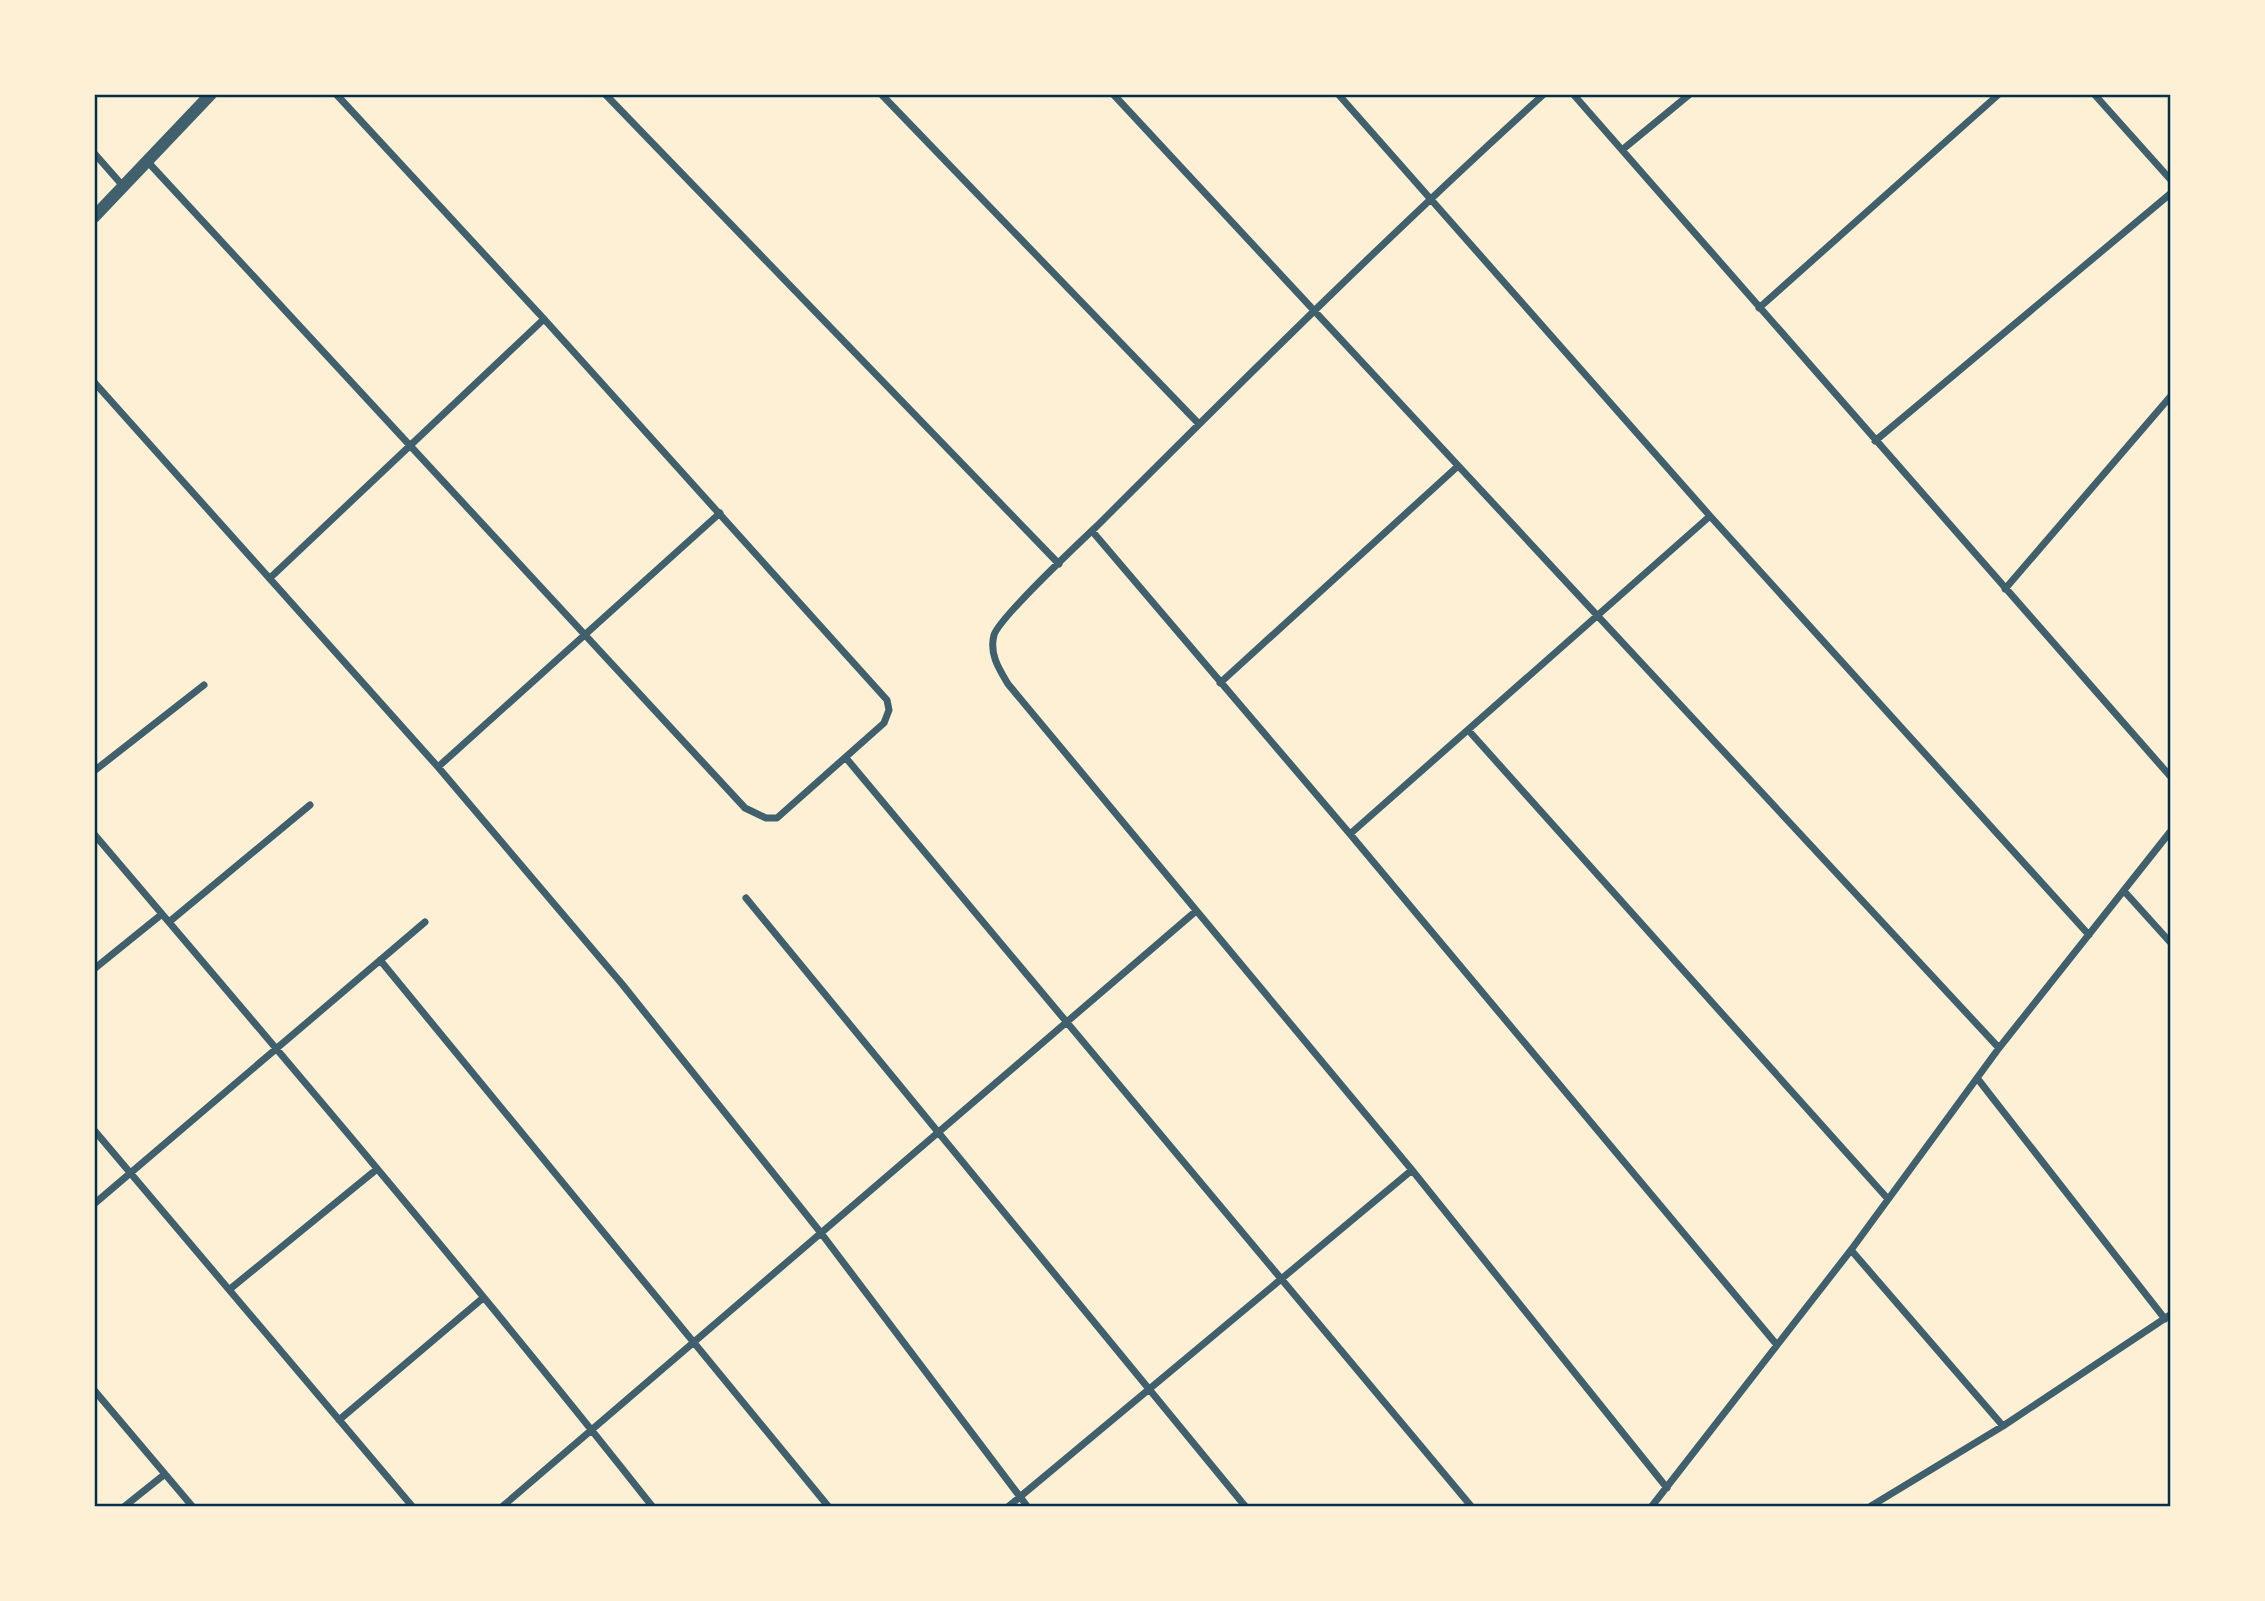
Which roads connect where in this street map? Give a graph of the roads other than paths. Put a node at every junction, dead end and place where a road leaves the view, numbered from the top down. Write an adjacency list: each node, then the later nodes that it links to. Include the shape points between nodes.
1 (211, 94): 14 (street)
2 (336, 94): 22 (street)
3 (606, 94): 32 (street)
4 (881, 94): 25 (street)
5 (1113, 94): 21 (street)
6 (1338, 94): 18 (street)
7 (1544, 94): 18 (street)
8 (1573, 94): 12 (street)
9 (1690, 94): 12 (street)
10 (1999, 94): 20 (street)
11 (2094, 94): 15 (street)
12 (1622, 150): 20 (street)
13 (94, 153): 16 (street)
14 (147, 161): 16 (street); 27 (street)
15 (2171, 179)
16 (123, 186): 19 (street)
17 (2171, 194): 26 (street)
18 (1430, 198): 21 (street); 30 (street)
19 (94, 217)
20 (1759, 308): 26 (street)
21 (1314, 310): 25 (street); 28 (street)
22 (544, 319): 27 (street); 29 (street)
23 (94, 382): 33 (street)
24 (2171, 397): 34 (street)
25 (1199, 424): 31 (street)
26 (1875, 441): 34 (street)
27 (411, 445): 33 (street); 36 (street)
28 (1458, 466): 35 (street); 37 (street)
29 (720, 513): 36 (street); 40 (street, via 887,700 884,723)
30 (1710, 516): 35 (street); 54 (street)
31 (1092, 531): 32 (street); 37 (street)
32 (1059, 564): 50 (street, via 995,634 992,651 998,668)
33 (270, 578): 41 (street)
34 (2005, 589): 43 (street)
35 (1596, 616): 39 (street); 60 (street)
36 (585, 634): 40 (street, via 754,814 777,818); 41 (street)
37 (1220, 683): 47 (street)
38 (204, 685): 42 (street)
39 (1469, 731): 47 (street); 67 (street)
40 (846, 758): 58 (street)
41 (438, 766): 69 (street, via 622,984)
42 (94, 771)
43 (2171, 776)
44 (310, 805): 52 (street)
45 (2171, 832): 48 (street)
46 (94, 834): 51 (street)
47 (1350, 834): 76 (street)
48 (2124, 891): 54 (street); 55 (street)
49 (746, 898): 63 (street)
50 (1196, 911): 58 (street); 65 (street)
51 (162, 914): 52 (street); 57 (street)
52 (169, 922): 59 (street)
53 (425, 922): 56 (street)
54 (2089, 935): 60 (street)
55 (2171, 942)
56 (380, 961): 59 (street); 75 (street)
57 (94, 969)
58 (1067, 1023): 63 (street); 71 (street)
59 (277, 1048): 64 (street); 66 (street)
60 (1999, 1048): 61 (street)
61 (1978, 1078): 67 (street); 74 (street)
62 (94, 1130): 66 (street)
63 (938, 1132): 69 (street); 78 (street)
64 (377, 1169): 72 (street); 73 (street)
65 (1412, 1170): 71 (street); 83 (street)
66 (131, 1173): 68 (street); 72 (street)
67 (1888, 1199): 70 (street)
68 (94, 1204)
69 (821, 1233): 75 (street); 84 (street)
70 (1851, 1250): 76 (street); 80 (street)
71 (1281, 1280): 78 (street); 94 (street)
72 (230, 1289): 79 (street)
73 (483, 1298): 79 (street); 81 (street)
74 (2168, 1317): 80 (street)
75 (694, 1343): 81 (street); 90 (street)
76 (1777, 1345): 83 (street)
77 (94, 1390): 82 (street)
78 (1149, 1390): 84 (street); 93 (street)
79 (339, 1420): 87 (street)
80 (2003, 1426): 96 (street)
81 (592, 1430): 88 (street); 89 (street)
82 (165, 1474): 85 (street); 86 (street)
83 (1667, 1488): 95 (street)
84 (1020, 1497): 91 (street); 92 (street)
85 (125, 1507)
86 (192, 1507)
87 (412, 1507)
88 (503, 1507)
89 (652, 1507)
90 (828, 1507)
91 (1009, 1507)
92 (1027, 1507)
93 (1245, 1507)
94 (1471, 1507)
95 (1653, 1507)
96 (1871, 1507)

